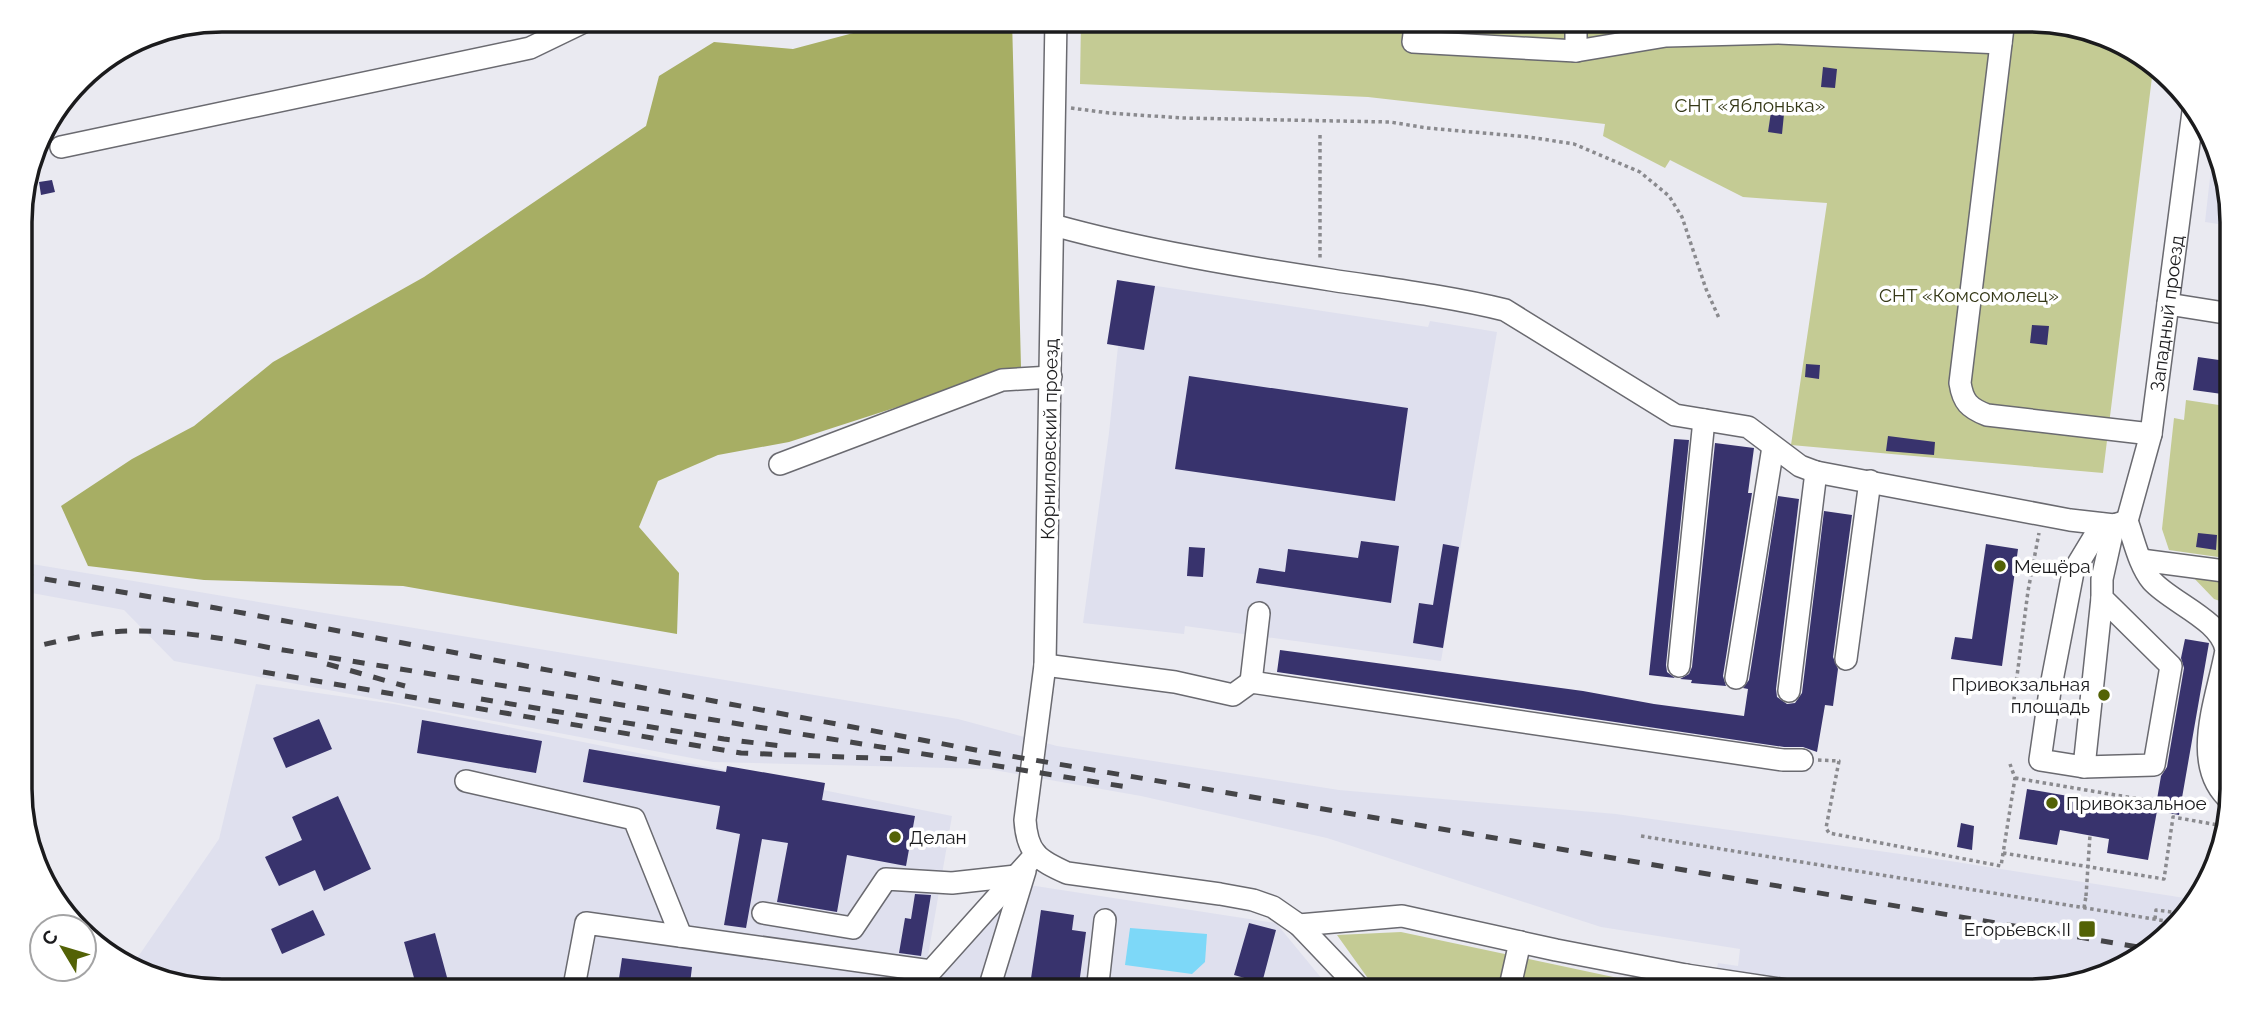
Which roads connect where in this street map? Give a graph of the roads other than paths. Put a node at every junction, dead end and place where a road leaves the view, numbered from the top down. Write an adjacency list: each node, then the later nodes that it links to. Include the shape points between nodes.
1 (563, 32): 11 (street, via 530,48)
2 (1056, 32): 12 (street, Корниловский проезд)
3 (1414, 32): 9 (street, via 1413,43)
4 (1576, 32): 9 (street)
5 (1651, 32): 9 (street)
6 (1857, 32): 8 (street)
7 (2002, 32): 8 (street)
8 (2001, 43): 17 (street, via 1960,383 1963,399 1987,415)
9 (1576, 51)
10 (2192, 121): 13 (street, Западный проезд)
11 (61, 147)
12 (1053, 225): 15 (street, Корниловский проезд); 16 (street, via 1105,240 1505,310 1675,415)
13 (2168, 304): 14 (street); 17 (street, Западный проезд)
14 (2220, 312)
15 (1051, 377): 19 (street, via 1002,380); 29 (street, Корниловский проезд)
16 (1704, 420): 18 (street, via 1748,427); 30 (street)
17 (2151, 434): 22 (street, Западный проезд)
18 (1773, 447): 20 (street); 31 (street)
19 (780, 464)
20 (1816, 472): 21 (street); 34 (street)
21 (1870, 481): 22 (street, via 1975,504); 28 (street)
22 (2114, 524): 23 (street); 25 (street); 36 (street, via 2073,572 2040,760)
23 (2141, 559): 24 (street); 27 (street, via 2160,589)
24 (2220, 570)
25 (2102, 598): 36 (street); 36 (street, via 2171,666 2154,765)
26 (1259, 613): 33 (street)
27 (2220, 624)
28 (1846, 659)
29 (1045, 665): 33 (street, via 1175,682 1233,695); 39 (street, Корниловский проезд, via 1025,820)
30 (1679, 666)
31 (1736, 678)
32 (2220, 680): 38 (street, via 2208,740 2208,756)
33 (1251, 682): 35 (street)
34 (1789, 691)
35 (1802, 760)
36 (2084, 766)
37 (466, 781): 43 (street, via 634,820)
38 (2220, 792)
39 (1026, 865): 40 (street, via 952,883 886,878 853,929); 42 (street, via 1047,864 1067,873 1254,900); 43 (street, via 931,971); 46 (street)
40 (763, 913)
41 (1105, 920): 47 (street)
42 (1299, 925): 44 (street, via 1402,916); 48 (street)
43 (681, 936): 45 (street, via 586,923)
44 (1520, 942): 49 (street); 50 (street)
45 (575, 979)
46 (992, 979)
47 (1098, 979)
48 (1350, 979)
49 (1512, 979)
50 (1674, 979)

